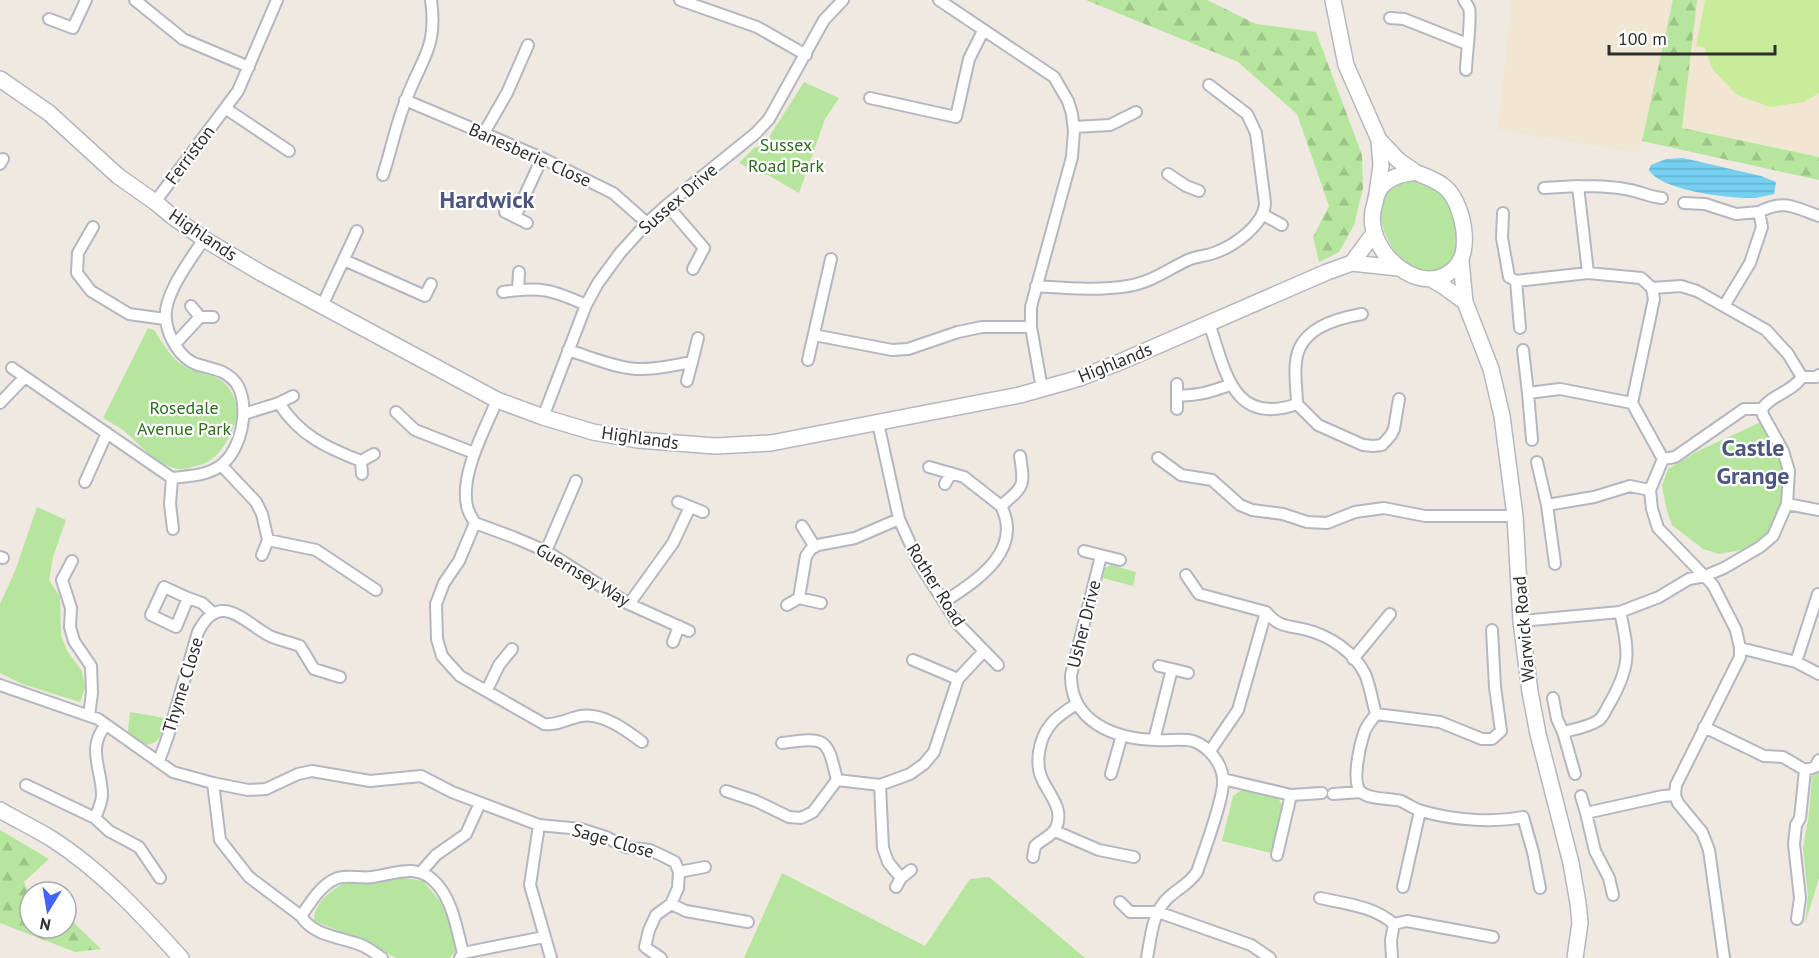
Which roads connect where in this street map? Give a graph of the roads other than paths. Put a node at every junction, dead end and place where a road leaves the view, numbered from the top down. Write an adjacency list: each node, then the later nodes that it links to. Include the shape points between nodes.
1 (86, 0): 11 (street, via 73,28)
2 (135, 0): 16 (street, via 183,39)
3 (277, 0): 16 (street, Ferriston)
4 (430, 0): 21 (street, via 430,46)
5 (680, 0): 15 (street, via 757,27)
6 (843, 0): 15 (street, Sussex Drive, via 824,20)
7 (939, 0): 12 (street)
8 (1333, 0): 26 (street, via 1347,65)
9 (1464, 0): 13 (street, via 1471,17)
10 (1390, 18): 13 (street, via 1404,19)
11 (49, 19)
12 (983, 30): 20 (street, via 969,59 956,117); 24 (street, via 1054,77 1068,101)
13 (1467, 44): 17 (street)
14 (528, 45): 25 (street)
15 (806, 55): 39 (street, Sussex Drive, via 769,119)
16 (249, 67): 22 (street, Ferriston)
17 (1466, 70)
18 (0, 79): 37 (street, Highlands, via 49,113 118,176)
19 (1209, 86): 43 (street, via 1247,114 1256,133)
20 (870, 98)
21 (405, 100): 25 (street, Banesberie Close); 31 (street)
22 (225, 108): 27 (street, Ferriston); 37 (street, Ferriston)
23 (1136, 112): 24 (street, via 1110,125)
24 (1074, 127): 64 (street, via 1072,157)
25 (484, 133): 28 (street, Banesberie Close)
26 (1379, 140): 29 (street); 35 (street)
27 (289, 151)
28 (542, 158): 45 (street); 47 (street, Banesberie Close, via 613,193)
29 (1414, 172): 35 (street, via 1398,175); 55 (street, via 1434,180 1454,197 1464,234)
30 (1168, 174): 34 (street)
31 (383, 176)
32 (1578, 186): 33 (street); 36 (street, via 1631,190); 60 (street)
33 (1544, 188)
34 (1199, 191)
35 (1377, 193): 51 (street)
36 (1662, 198)
37 (155, 202): 52 (street, Highlands)
38 (1684, 203): 41 (street, via 1705,204 1736,214)
39 (667, 205): 47 (street, Sussex Drive); 58 (street, via 704,248)
40 (505, 212): 45 (street)
41 (1759, 212): 44 (street, via 1784,204); 72 (street, via 1762,227 1750,263)
42 (1503, 213): 62 (street, via 1502,238 1509,277)
43 (1262, 214): 48 (street); 64 (street, via 1234,242 1148,281 1084,290)
44 (1819, 216)
45 (515, 217): 46 (street)
46 (527, 223)
47 (647, 223): 71 (street, Sussex Drive, via 620,253)
48 (1282, 225)
49 (93, 227): 76 (street, via 78,253 77,273 91,291 129,314)
50 (357, 231): 54 (street)
51 (1374, 233): 56 (street); 57 (street)
52 (204, 239): 70 (street, Highlands); 76 (street, via 168,300)
53 (831, 259): 80 (street)
54 (344, 260): 63 (street, via 425,296); 70 (street)
55 (1461, 261): 61 (street, via 1447,274); 68 (street, Warwick Road)
56 (1352, 263): 57 (street, Highlands); 77 (street, Highlands)
57 (1398, 268): 61 (street, via 1412,276)
58 (693, 269)
59 (519, 272): 66 (street)
60 (1588, 273): 62 (street); 65 (street, via 1641,278)
61 (1431, 279): 68 (street)
62 (1516, 281): 79 (street)
63 (431, 284)
64 (1036, 286): 78 (street)
65 (1652, 288): 72 (street, via 1681,286); 100 (street, via 1654,299)
66 (518, 290): 67 (street); 71 (street, via 545,289)
67 (503, 292)
68 (1465, 302): 133 (street, Warwick Road, via 1491,369 1502,416)
69 (191, 306): 74 (street)
70 (322, 306): 97 (street, Highlands)
71 (586, 306): 83 (street, Sussex Drive)
72 (1724, 306): 89 (street, via 1766,330)
73 (1362, 315): 101 (street, via 1326,324 1304,341 1296,362)
74 (200, 317): 75 (street); 82 (street)
75 (213, 317)
76 (165, 318): 82 (street)
77 (1209, 323): 92 (street); 93 (street, Highlands, via 1080,378)
78 (1031, 327): 80 (street, via 982,327 892,350); 93 (street)
79 (1520, 328)
80 (814, 335): 85 (street)
81 (698, 338): 86 (street)
82 (175, 344): 105 (street, via 184,357 227,374 237,384)
83 (568, 350): 86 (street, via 638,369); 106 (street, Sussex Drive)
84 (1523, 350): 94 (street)
85 (808, 360)
86 (692, 362): 91 (street)
87 (12, 368): 90 (street)
88 (1819, 375): 89 (street)
89 (1802, 376): 103 (street, via 1796,385)
90 (24, 378): 98 (street); 108 (street)
91 (687, 381)
92 (1230, 385): 101 (street, via 1240,398 1268,410); 102 (street, via 1188,396 1177,389)
93 (1042, 389): 107 (street, Highlands)
94 (1528, 393): 100 (street, via 1560,388); 109 (street)
95 (293, 396): 99 (street)
96 (1399, 399): 101 (street, via 1395,429 1382,445 1373,446 1318,425)
97 (497, 400): 106 (street, Highlands); 110 (street)
98 (0, 403)
99 (279, 403): 105 (street); 115 (street, via 312,439)
100 (1632, 403): 114 (street)
101 (1297, 404)
102 (1177, 409)
103 (1762, 409): 114 (street, via 1744,409 1675,457); 127 (street, via 1783,451 1788,471)
104 (396, 412): 110 (street, via 416,430)
105 (244, 414): 117 (street, via 235,447)
106 (543, 417): 107 (street, Highlands, via 638,440 715,446 771,443)
107 (878, 423): 134 (street, Rother Road)
108 (107, 433): 121 (street); 123 (street)
109 (1532, 440)
110 (474, 453): 135 (street, via 465,497)
111 (374, 454): 115 (street)
112 (1020, 456): 129 (street, via 1021,489)
113 (1158, 458): 133 (street, via 1181,475 1212,480 1240,505 1307,522 1327,523 1355,512 1384,508 1425,516)
114 (1663, 459): 125 (street)
115 (361, 461): 120 (street)
116 (1537, 462): 128 (street)
117 (222, 466): 121 (street, via 204,474); 138 (street, via 256,502)
118 (929, 467): 119 (street)
119 (951, 473): 124 (street); 129 (street, via 964,477)
120 (362, 474)
121 (172, 478): 137 (street)
122 (576, 481): 140 (street)
123 (85, 482)
124 (945, 484)
125 (1650, 490): 128 (street, via 1630,486); 148 (street, via 1658,528)
126 (678, 502): 130 (street)
127 (1787, 504): 131 (street); 148 (street, via 1773,536)
128 (1547, 505): 146 (street)
129 (1001, 506): 153 (street, via 1007,518 998,558 974,582)
130 (690, 507): 132 (street); 155 (street, via 672,543)
131 (1819, 510)
132 (703, 512)
133 (1515, 516): 161 (street, Warwick Road)
134 (899, 519): 139 (street, via 855,538); 153 (street, Rother Road, via 919,564)
135 (475, 523): 140 (street, Guernsey Way); 178 (street, via 459,561 444,583 436,604 436,624 442,656 459,676)
136 (802, 526): 139 (street)
137 (173, 529)
138 (268, 540): 142 (street); 149 (street, via 316,550)
139 (815, 547): 152 (street, via 806,556)
140 (546, 551): 155 (street, Guernsey Way)
141 (1084, 551): 143 (street)
142 (262, 555)
143 (1101, 556): 144 (street, Usher Drive); 180 (street, Usher Drive, via 1071,675)
144 (1120, 560)
145 (72, 561): 182 (street, via 62,580 71,608 74,641 91,666)
146 (1554, 564)
147 (1186, 575): 157 (street, via 1199,594)
148 (1705, 576): 158 (street, via 1689,579 1659,597); 164 (street, via 1736,630)
149 (376, 590)
150 (1818, 594): 169 (street)
151 (188, 598): 159 (street)
152 (799, 598): 154 (street); 156 (street)
153 (944, 602): 166 (street, Rother Road, via 958,624)
154 (821, 603)
155 (629, 604): 163 (street, Guernsey Way, via 684,628)
156 (787, 605)
157 (1266, 612): 167 (street, via 1276,623 1327,637); 190 (street, via 1238,710)
158 (1620, 612): 161 (street); 185 (street, via 1628,659 1619,687 1601,719)
159 (213, 613): 175 (street, via 238,615 270,636 300,646 314,669); 192 (street, Thyme Close, via 205,618 198,632)
160 (1390, 614): 167 (street)
161 (1521, 621): 242 (street, Warwick Road, via 1538,734 1578,903 1580,923)
162 (1492, 630): 181 (street, via 1501,731 1498,735 1482,738 1440,722)
163 (673, 642)
164 (1740, 648): 169 (street); 184 (street, via 1740,657)
165 (512, 649): 178 (street)
166 (984, 651): 170 (street, Rother Road); 176 (street)
167 (1353, 659): 181 (street, via 1364,673)
168 (913, 660): 176 (street)
169 (1796, 662): 174 (street)
170 (998, 665)
171 (1159, 666): 172 (street)
172 (1172, 669): 173 (street); 187 (street)
173 (1188, 673)
174 (1819, 674)
175 (340, 677)
176 (958, 680): 200 (street, via 934,752 910,774)
177 (0, 685): 182 (street, Sage Close)
178 (487, 690): 188 (street, via 544,724 595,716)
179 (1553, 698): 185 (street)
180 (1076, 704): 186 (street, via 1087,718); 212 (street, via 1052,722 1044,735 1038,763 1041,779 1058,809)
181 (1376, 714): 202 (street, via 1362,740 1355,777)
182 (89, 716): 183 (street, Sage Close)
183 (106, 725): 192 (street, Sage Close); 210 (street, via 95,747 103,797)
184 (1704, 727): 193 (street, via 1764,756 1783,757); 204 (street, via 1676,785)
185 (1563, 732): 195 (street)
186 (1122, 735): 187 (street); 194 (street)
187 (1154, 740): 190 (street, via 1195,742)
188 (642, 742)
189 (782, 743): 197 (street, via 809,740 823,744 830,749)
190 (1210, 751): 196 (street)
191 (1819, 760): 193 (street, via 1815,767)
192 (159, 761): 198 (street, Sage Close, via 173,771)
193 (1805, 770): 229 (street, via 1794,844 1800,898)
194 (1111, 774)
195 (1575, 774)
196 (1223, 779): 203 (street); 227 (street, via 1197,872)
197 (837, 780): 200 (street); 201 (street, via 813,812 801,818 789,817)
198 (213, 783): 206 (street, Sage Close, via 248,790 266,789 312,771 370,781 421,776); 228 (street, via 220,840 249,877)
199 (26, 784): 210 (street)
200 (880, 785): 217 (street, via 883,848 888,862 898,882)
201 (726, 791)
202 (1361, 792): 203 (street); 208 (street, via 1402,802)
203 (1291, 795): 213 (street)
204 (1676, 795): 209 (street); 243 (street, via 1702,832 1709,850)
205 (1581, 796): 209 (street)
206 (480, 803): 211 (street, Sage Close); 218 (street, via 466,834 436,855)
207 (0, 810): 235 (street, via 53,840 88,866 131,903)
208 (1420, 811): 221 (street); 222 (street, via 1468,819 1523,817)
209 (1586, 813): 223 (street, via 1595,851)
210 (95, 818): 220 (street, via 108,831 139,847)
211 (539, 825): 219 (street, Sage Close, via 581,829 625,847 650,850 675,862); 232 (street, via 530,885)
212 (1055, 831): 214 (street, via 1099,850); 215 (street, via 1035,846)
213 (1278, 855)
214 (1134, 856)
215 (1033, 857)
216 (705, 867): 219 (street)
217 (911, 870)
218 (421, 872): 228 (street, via 337,878 316,893); 234 (street, via 437,884 449,904)
219 (679, 872): 226 (street)
220 (160, 878)
221 (1403, 887)
222 (1540, 888)
223 (1613, 895)
224 (1320, 898): 231 (street, via 1369,909)
225 (1120, 902): 227 (street, via 1130,912)
226 (671, 904): 230 (street, via 686,911); 238 (street, via 656,915 645,947)
227 (1158, 912): 239 (street); 240 (street, via 1251,945)
228 (302, 916): 236 (street, via 319,931 361,945)
229 (1797, 919)
230 (748, 922)
231 (1394, 924): 233 (street, via 1407,921); 241 (street)
232 (544, 937): 234 (street); 237 (street)
233 (1493, 937)
234 (462, 955)
235 (181, 958)
236 (382, 958)
237 (551, 958)
238 (660, 958)
239 (1147, 958)
240 (1270, 958)
241 (1392, 958)
242 (1575, 958)
243 (1724, 958)

